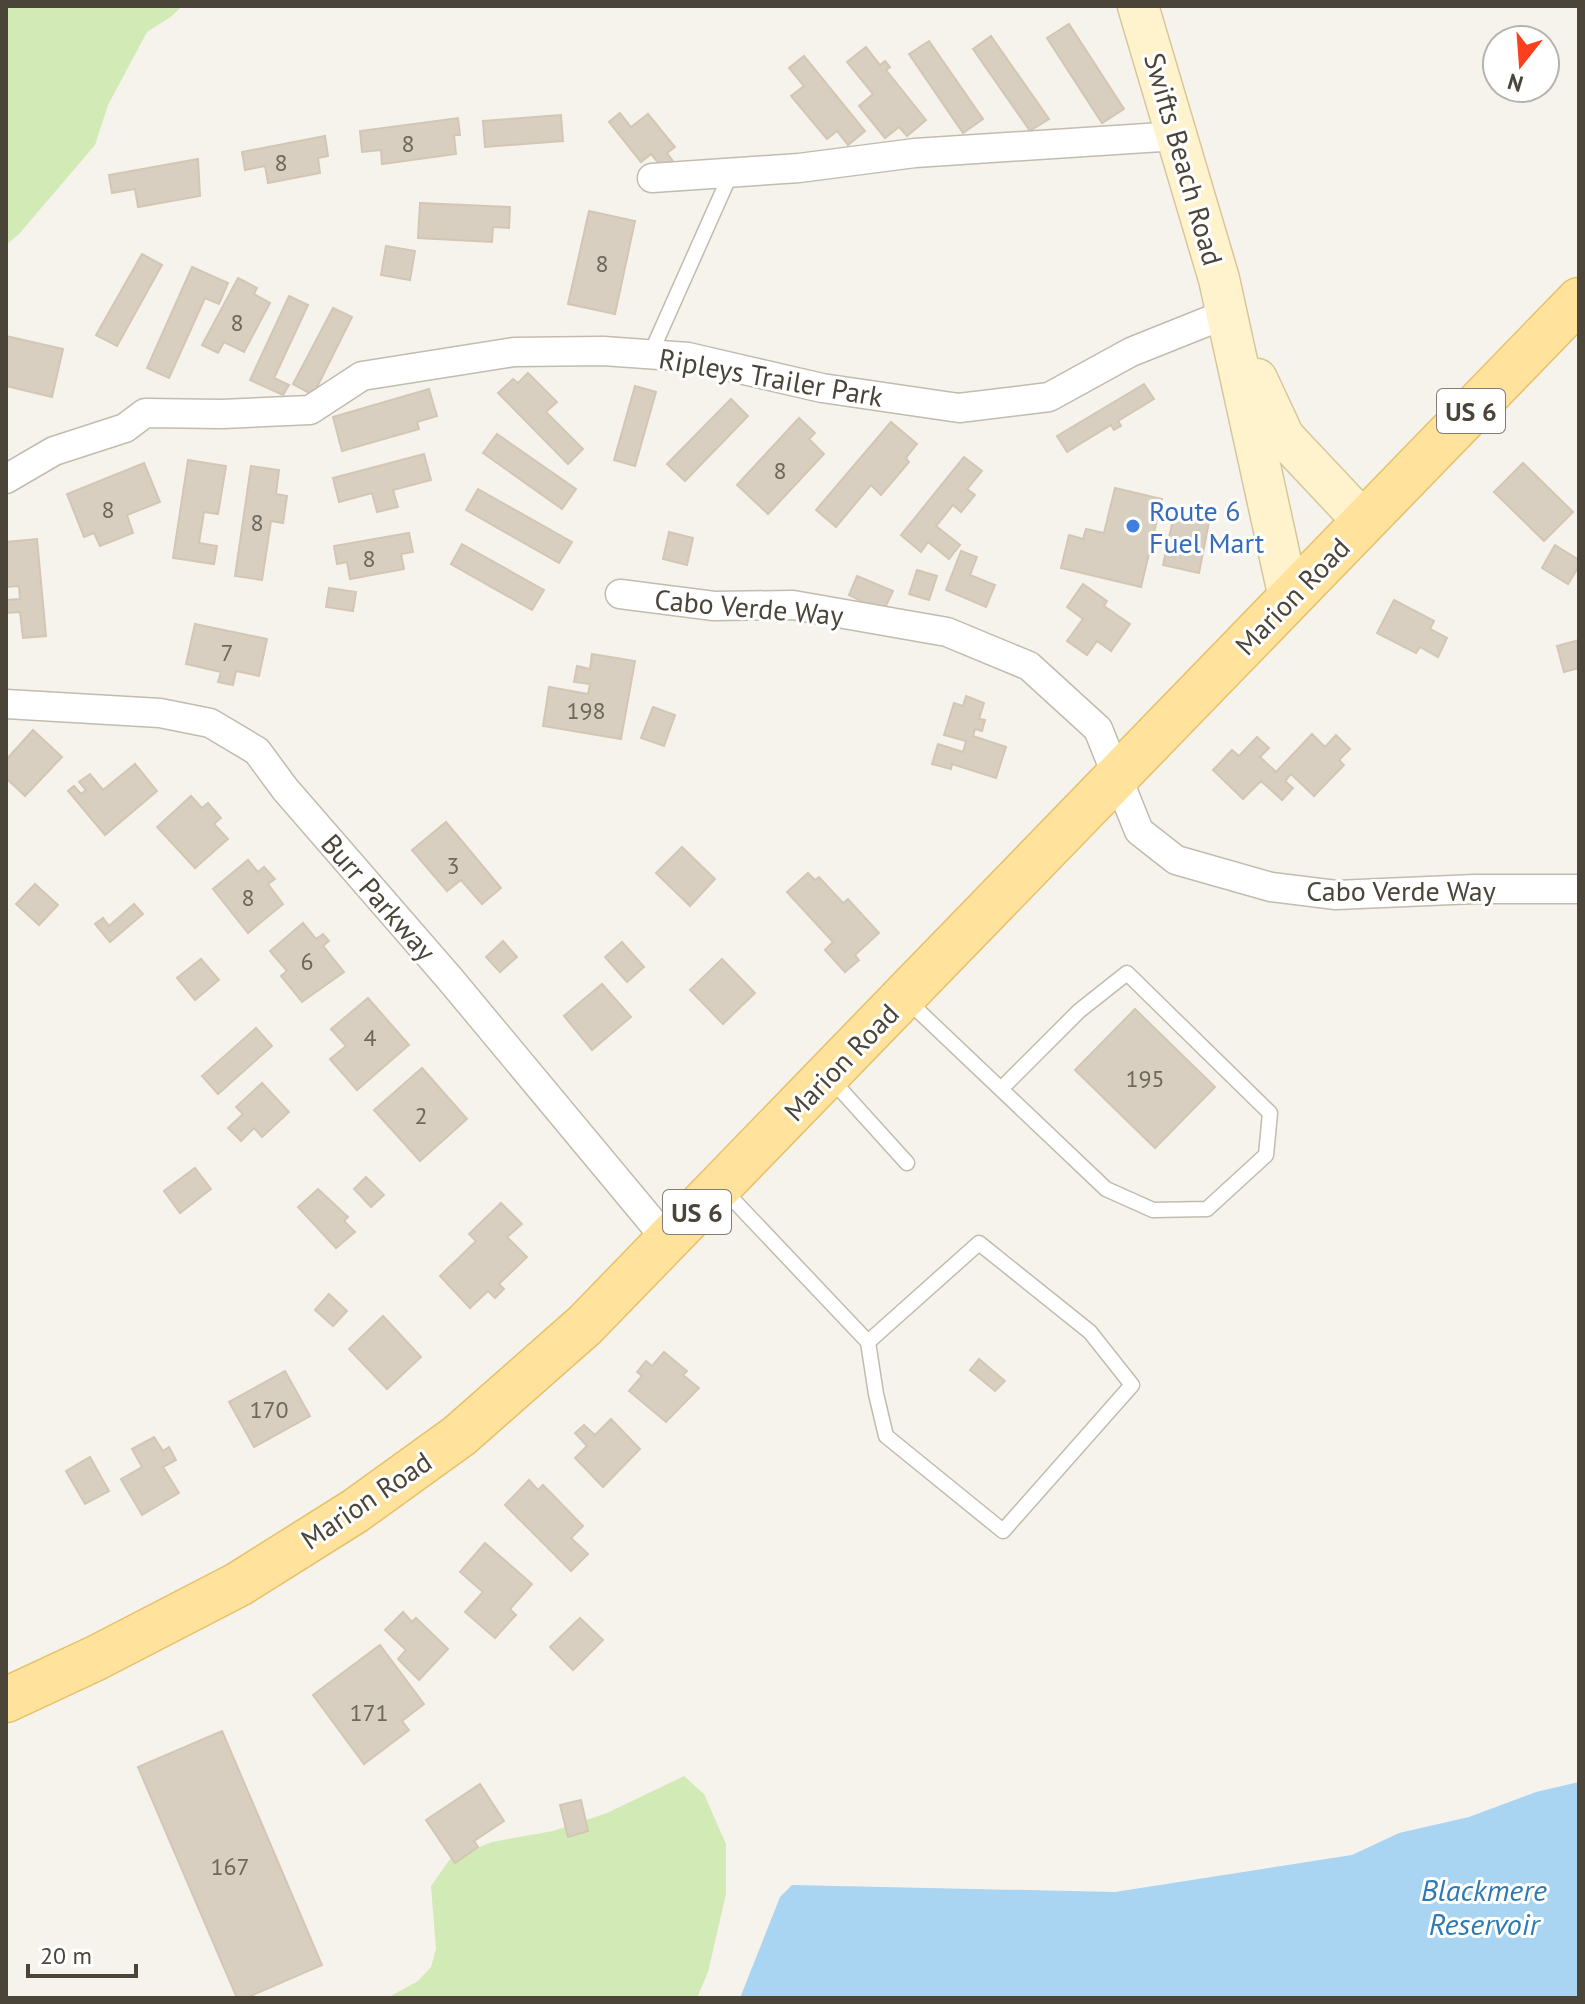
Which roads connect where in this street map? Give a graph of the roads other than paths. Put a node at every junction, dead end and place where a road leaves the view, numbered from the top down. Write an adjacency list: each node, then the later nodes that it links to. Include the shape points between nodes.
1 (1138, 6): 2 (street, Swifts Beach Road)
2 (1177, 136): 3 (street, via 915,153); 6 (street, Swifts Beach Road)
3 (731, 172): 4 (street); 7 (lane)
4 (652, 178)
5 (1579, 300): 9 (main road, Marion Road / US 6)
6 (1226, 314): 7 (street, Ripleys Trailer Park, via 1131,352 1049,397 959,408 822,388 688,357); 9 (street, Swifts Beach Road, via 1284,437); 11 (street, Swifts Beach Road)
7 (650, 355): 8 (street, Ripleys Trailer Park, via 514,352 362,376 310,410 145,413 125,428 54,451)
8 (6, 479)
9 (1364, 522): 11 (main road, Marion Road / US 6)
10 (620, 594): 13 (street, Cabo Verde Way, via 714,606 793,605 947,632 1029,666 1098,729)
11 (1289, 598): 13 (main road, Marion Road / US 6)
12 (6, 704): 20 (street, Burr Parkway, via 160,713 210,723 257,751)
13 (1117, 776): 14 (street, Cabo Verde Way, via 1139,831 1176,860 1271,887 1336,895); 15 (main road, Marion Road / US 6)
14 (1579, 889)
15 (904, 997): 16 (main road, Marion Road / US 6); 17 (lane)
16 (828, 1076): 18 (lane); 19 (main road, Marion Road / US 6)
17 (1002, 1088): 17 (lane, via 1079,1011 1127,973 1270,1113 1266,1155 1207,1209 1153,1210 1106,1189)
18 (907, 1163)
19 (721, 1187): 20 (main road, Marion Road / US 6); 21 (lane)
20 (668, 1241): 22 (main road, Marion Road / US 6, via 585,1325 459,1436 355,1511 239,1584)
21 (868, 1342): 21 (lane, via 979,1243 1090,1332 1132,1385 1003,1531 886,1436)
22 (6, 1700)

